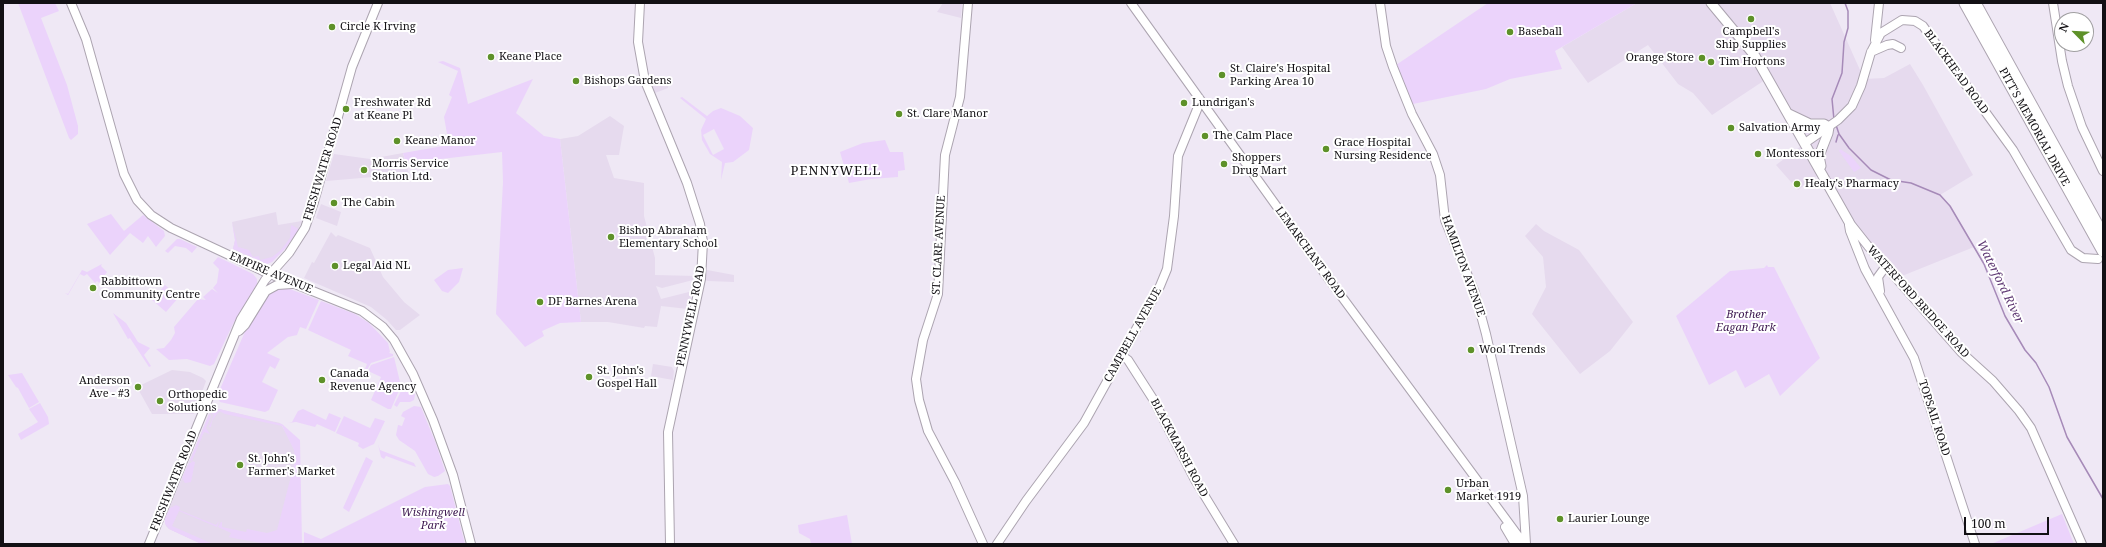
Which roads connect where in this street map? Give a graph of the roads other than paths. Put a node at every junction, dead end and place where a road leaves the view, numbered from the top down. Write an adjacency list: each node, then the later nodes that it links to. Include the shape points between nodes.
1 (71, 3): 24 (street, EMPIRE AVENUE, via 87,44 122,167 130,190 137,200 150,215 166,225)
2 (378, 3): 24 (street, FRESHWATER ROAD, via 352,67 307,222 296,243)
3 (640, 3): 36 (street, PENNYWELL ROAD, via 638,42 645,81 687,183 703,242 701,279 668,432)
4 (968, 3): 37 (street, ST. CLARE AVENUE, via 960,97 946,145 938,294 922,344 916,379 928,431)
5 (1131, 3): 15 (street, LEMARCHANT ROAD)
6 (1380, 3): 30 (street, HAMILTON AVENUE, via 1392,68 1435,159 1440,175 1445,220 1475,293)
7 (1711, 3): 16 (main road, via 1755,56)
8 (1879, 3): 12 (street)
9 (1965, 3): 22 (highway, PITT'S MEMORIAL DRIVE)
10 (1975, 3): 22 (highway, PITT'S MEMORIAL DRIVE)
11 (2053, 3): 19 (street, via 2068,86 2082,127)
12 (1875, 44): 14 (street, BLACKHEAD ROAD); 22 (street, BLACKHEAD ROAD, via 1881,33 1902,20 1915,21 1923,26 2013,150 2067,245 2083,258)
13 (1901, 48): 14 (street, via 1893,44)
14 (1871, 52): 17 (street, BLACKHEAD ROAD, via 1858,94 1848,111)
15 (1199, 98): 28 (street, CAMPBELL AVENUE, via 1198,107 1178,156 1176,204 1167,269); 29 (street, LEMARCHANT ROAD)
16 (1789, 114): 17 (main road, via 1810,124 1824,124); 18 (main road)
17 (1829, 127): 18 (street, BLACKHEAD ROAD); 20 (main road, via 1819,156)
18 (1805, 143): 20 (main road)
19 (2103, 170)
20 (1821, 172): 21 (main road)
21 (1849, 222): 23 (street, WATERFORD BRIDGE ROAD); 26 (street, TOPSAIL ROAD, via 1859,255)
22 (2101, 247)
23 (1886, 266): 26 (street, TOPSAIL ROAD, via 1878,277); 42 (street, WATERFORD BRIDGE ROAD, via 1961,352 1994,381 2019,411 2038,443)
24 (271, 274): 25 (street, EMPIRE AVENUE); 27 (street, FRESHWATER ROAD, via 248,308)
25 (297, 284): 27 (street, via 280,284 266,291 245,325); 35 (street, EMPIRE AVENUE, via 366,314 383,327 394,340 422,392 441,439 456,484)
26 (1881, 298): 41 (street, TOPSAIL ROAD, via 1914,358)
27 (236, 333): 34 (street, FRESHWATER ROAD)
28 (1121, 355): 38 (street, CAMPBELL AVENUE, via 1084,423 1026,500); 39 (street, BLACKMARSH ROAD, via 1128,360 1153,399 1198,485)
29 (1492, 501): 32 (street, LEMARCHANT ROAD); 33 (street, LEMARCHANT ROAD)
30 (1525, 513): 31 (street, HAMILTON AVENUE); 40 (street, HAMILTON AVENUE)
31 (1522, 522): 32 (street, via 1516,526); 33 (street, HAMILTON AVENUE)
32 (1510, 525): 33 (street, LEMARCHANT ROAD)
33 (1518, 542)
34 (149, 544)
35 (471, 544)
36 (670, 544)
37 (983, 544)
38 (997, 544)
39 (1234, 544)
40 (1526, 544)
41 (1975, 544)
42 (2082, 544)

